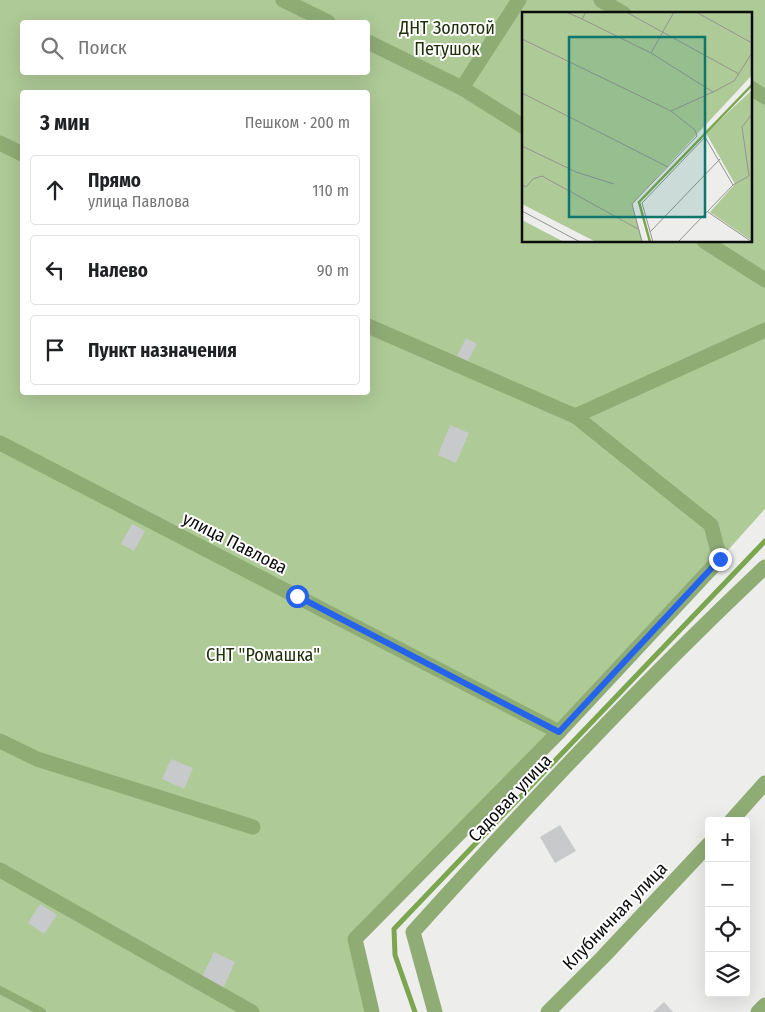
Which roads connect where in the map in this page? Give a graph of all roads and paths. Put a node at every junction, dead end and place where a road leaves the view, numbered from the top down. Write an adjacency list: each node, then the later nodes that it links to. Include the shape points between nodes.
1 (283, 0): 5 (street)
2 (519, 0): 7 (street)
3 (601, 0): 4 (street)
4 (621, 12)
5 (324, 20)
6 (370, 43): 7 (street)
7 (462, 88): 10 (street)
8 (752, 89): 9 (street)
9 (765, 97)
10 (522, 126)
11 (0, 143): 12 (street)
12 (20, 153)
13 (706, 242): 14 (street)
14 (765, 280)
15 (370, 327): 17 (street)
16 (765, 330): 17 (street)
17 (575, 416): 20 (street, via 711,525 720,559)
18 (0, 443): 20 (street, улица Павлова)
19 (765, 567): 32 (street, Садовая улица, via 677,650 518,816 413,932)
20 (559, 732): 31 (street, via 355,939)
21 (0, 741): 24 (street, via 37,759)
22 (765, 783): 23 (street)
23 (735, 817)
24 (253, 827)
25 (705, 848): 33 (street, Клубничная улица)
26 (0, 870): 30 (street)
27 (0, 990): 29 (lane)
28 (765, 1005): 34 (street)
29 (42, 1012)
30 (252, 1012)
31 (372, 1012)
32 (435, 1012)
33 (548, 1012)
34 (758, 1012)

